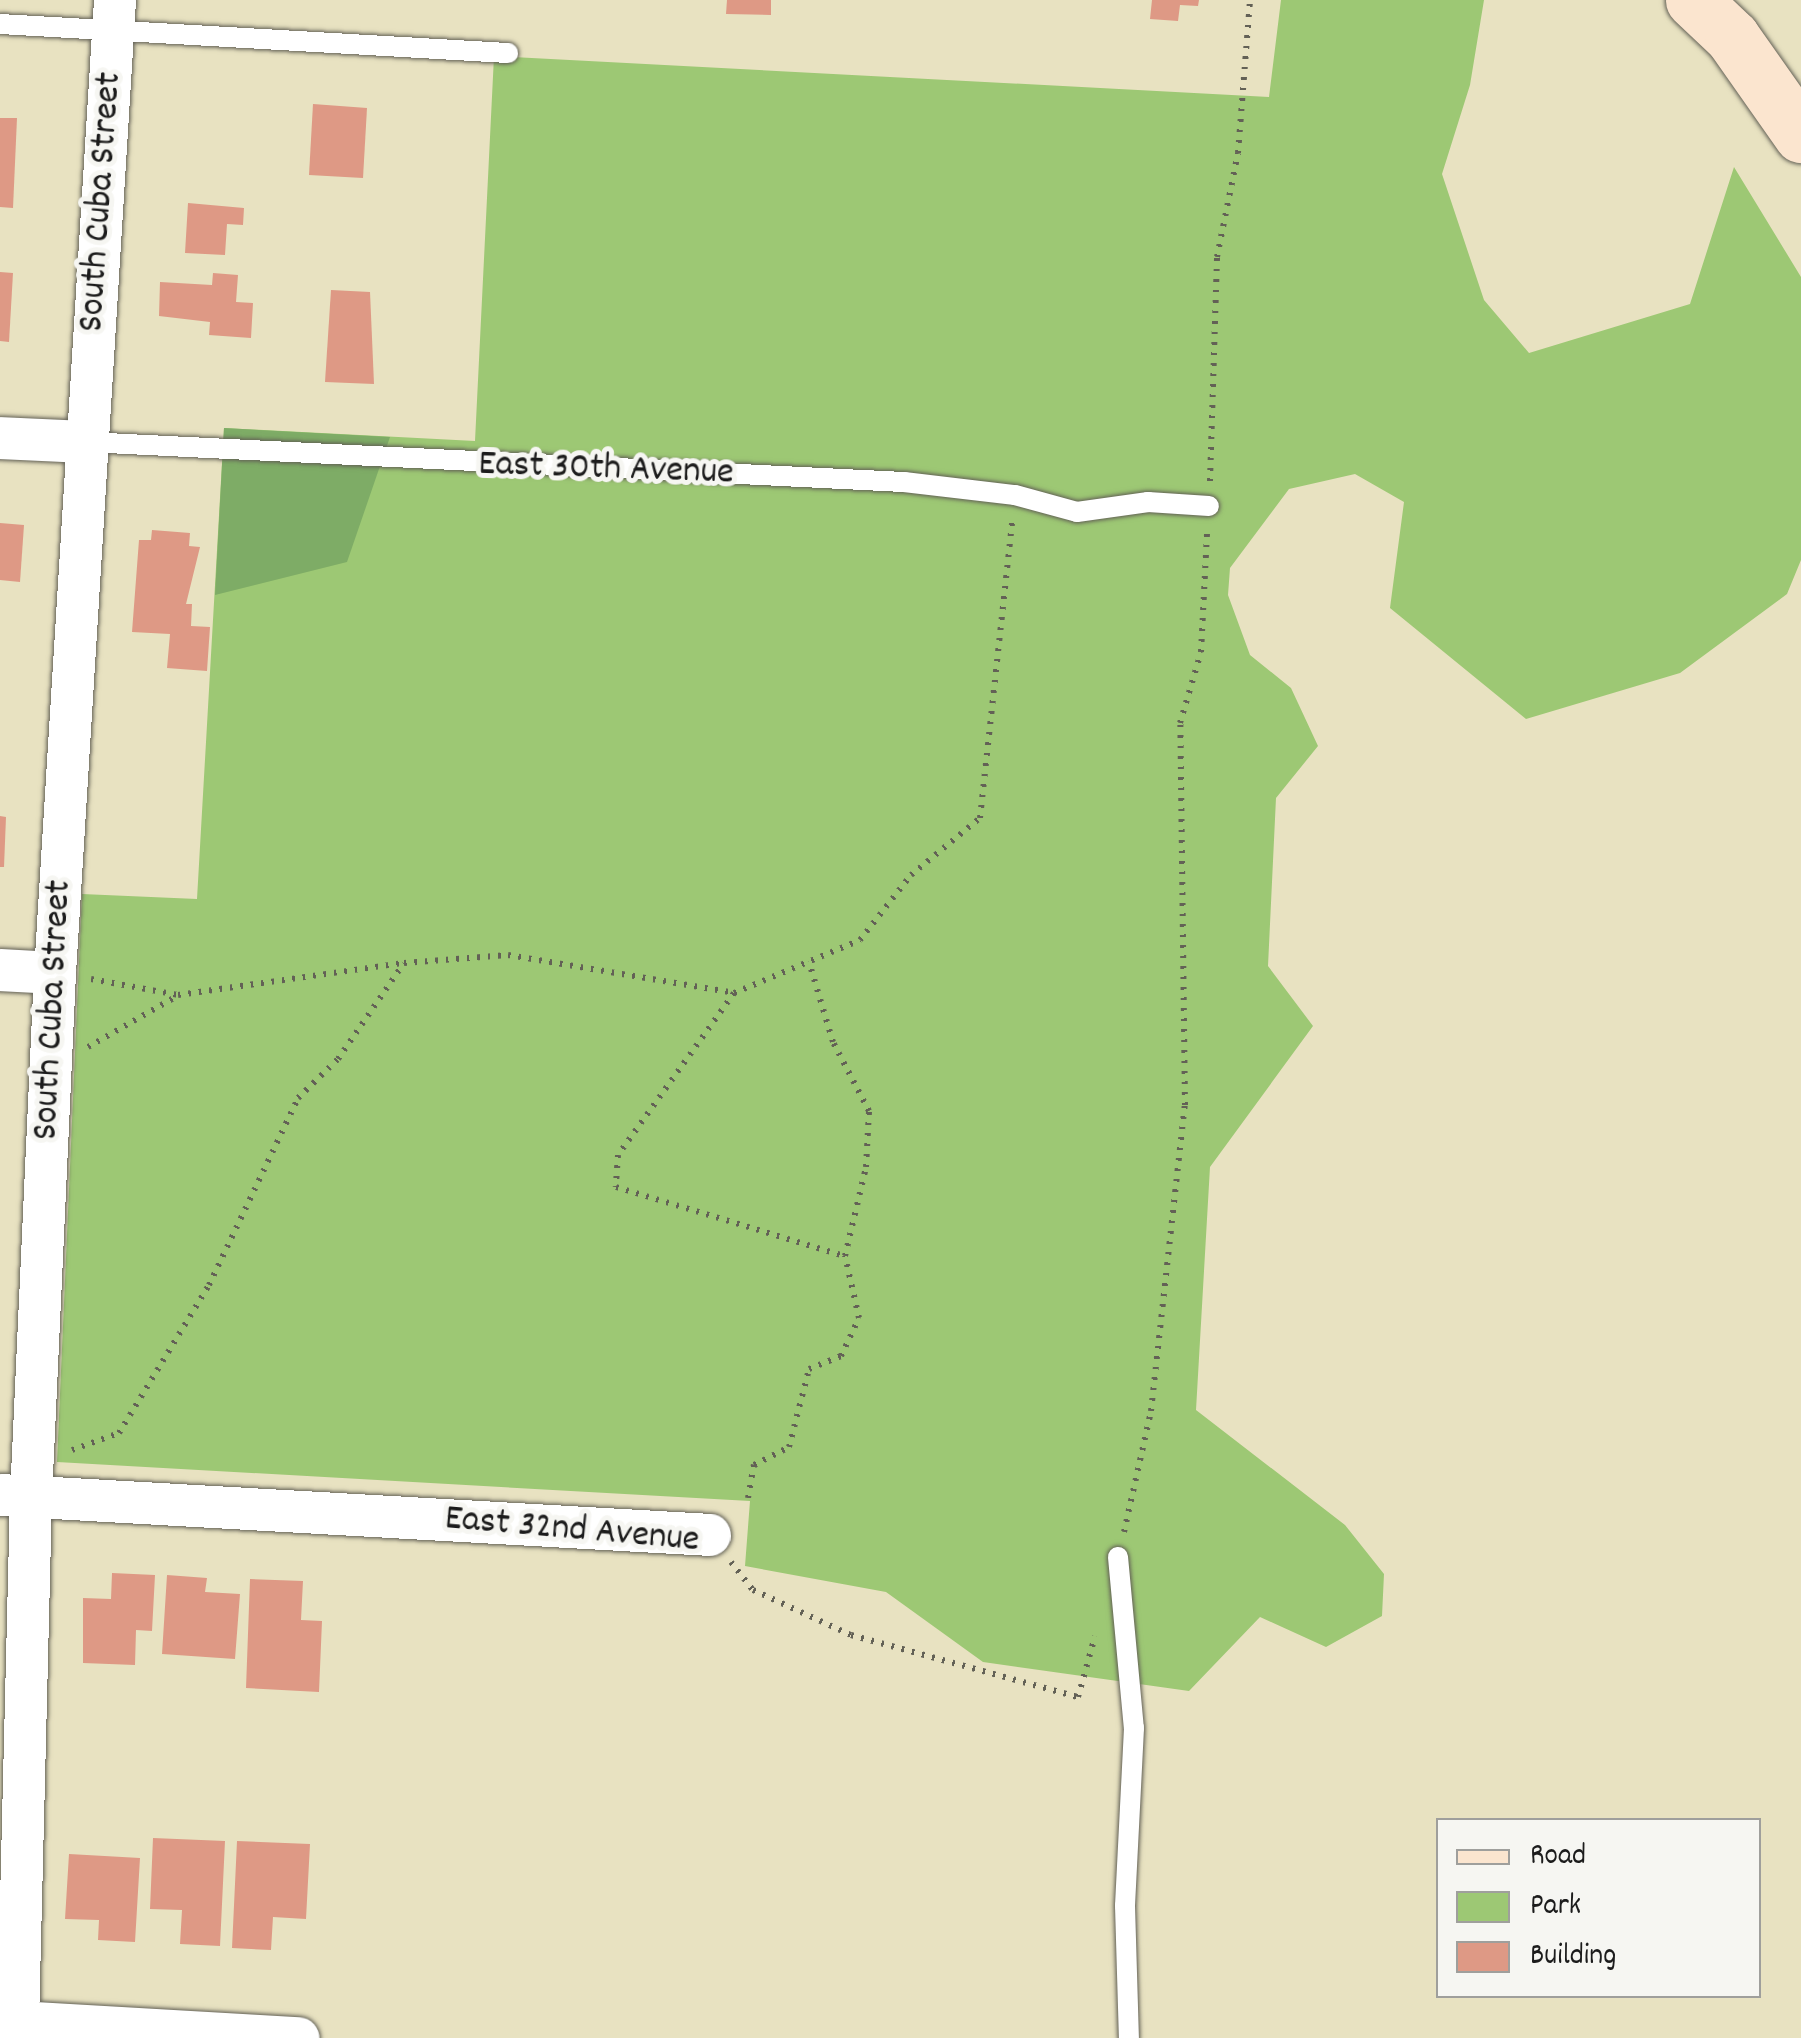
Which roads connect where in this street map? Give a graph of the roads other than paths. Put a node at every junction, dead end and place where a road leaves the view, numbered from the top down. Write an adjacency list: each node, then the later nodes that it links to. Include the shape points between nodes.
1 (1693, 0): 5 (street, via 1732,36)
2 (114, 15): 3 (lane); 4 (lane); 7 (street, South Cuba Street)
3 (0, 24)
4 (508, 53)
5 (1801, 136)
6 (0, 438): 7 (street, East 30th Avenue)
7 (86, 442): 8 (lane, East 30th Avenue, via 904,482 1015,495 1077,512 1148,502); 10 (street, South Cuba Street)
8 (1209, 506)
9 (0, 970): 10 (street)
10 (55, 973): 11 (street, South Cuba Street)
11 (15, 1496): 12 (street, East 32nd Avenue); 14 (street, South Cuba Street)
12 (710, 1535)
13 (1118, 1557): 16 (lane, via 1134,1728 1125,1906)
14 (9, 2021): 15 (street)
15 (298, 2038)
16 (1129, 2038)

